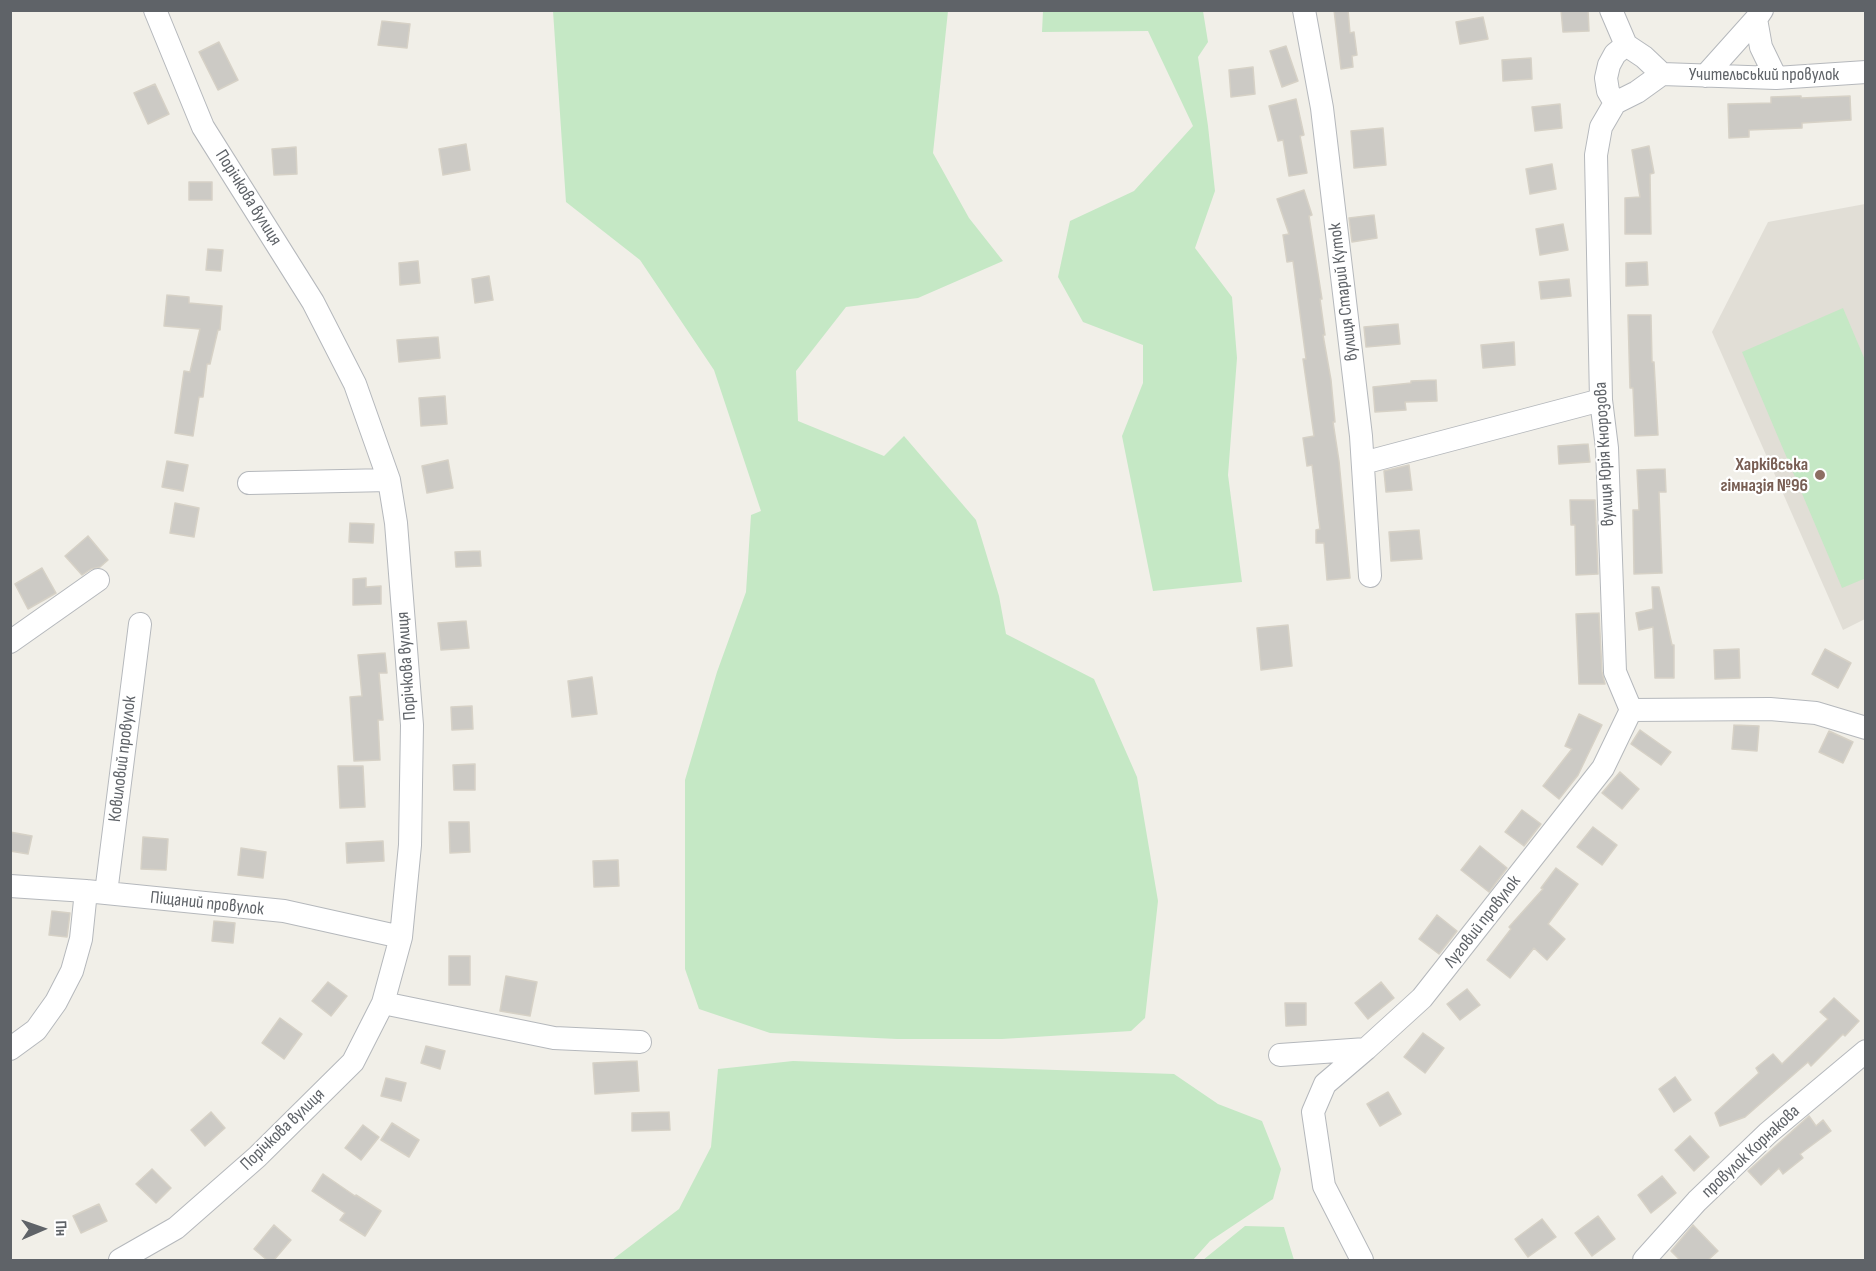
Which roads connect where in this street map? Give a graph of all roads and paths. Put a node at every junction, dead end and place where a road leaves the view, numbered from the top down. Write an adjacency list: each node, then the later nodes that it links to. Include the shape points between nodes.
1 (155, 10): 13 (street, Порічкова вулиця, via 203,127 313,302 350,374)
2 (1304, 10): 12 (street, вулиця Старий Куток, via 1322,108)
3 (1611, 10): 5 (street)
4 (1759, 15): 8 (street); 9 (street, via 1761,47)
5 (1626, 45): 7 (street); 10 (street, via 1615,54 1607,72 1608,91)
6 (1866, 72): 9 (street, Учительський провулок)
7 (1662, 75): 8 (street, Учительський провулок); 10 (street)
8 (1706, 76): 9 (street, Учительський провулок)
9 (1776, 78)
10 (1615, 103): 11 (street, вулиця Юрія Кнорозова, via 1601,127 1596,155)
11 (1601, 400): 12 (street); 19 (street, вулиця Юрія Кнорозова, via 1607,448 1615,672)
12 (1363, 463): 15 (street, вулиця Старий Куток)
13 (389, 480): 14 (street); 23 (street, Порічкова вулиця, via 396,523 411,725 410,845)
14 (249, 483)
15 (1370, 576)
16 (98, 580): 18 (street)
17 (140, 624): 22 (street, Ковиловий провулок)
18 (10, 642)
19 (1631, 710): 20 (street, via 1770,709 1816,713); 27 (street, Луговий провулок, via 1603,768 1422,998)
20 (1866, 728)
21 (10, 886): 22 (street, Піщаний провулок)
22 (96, 892): 23 (street, Піщаний провулок, via 284,911); 26 (street, Ковиловий провулок, via 72,971 56,1002 36,1030)
23 (401, 937): 24 (street, Порічкова вулиця)
24 (383, 1003): 25 (street, via 554,1038); 30 (street, Порічкова вулиця, via 353,1062 257,1157 176,1228)
25 (640, 1042)
26 (10, 1049)
27 (1366, 1049): 29 (street); 31 (street, Луговий провулок, via 1324,1084 1313,1112 1324,1186)
28 (1866, 1051): 32 (street, провулок Корнакова, via 1768,1133)
29 (1280, 1055)
30 (120, 1260)
31 (1362, 1260)
32 (1644, 1260)

